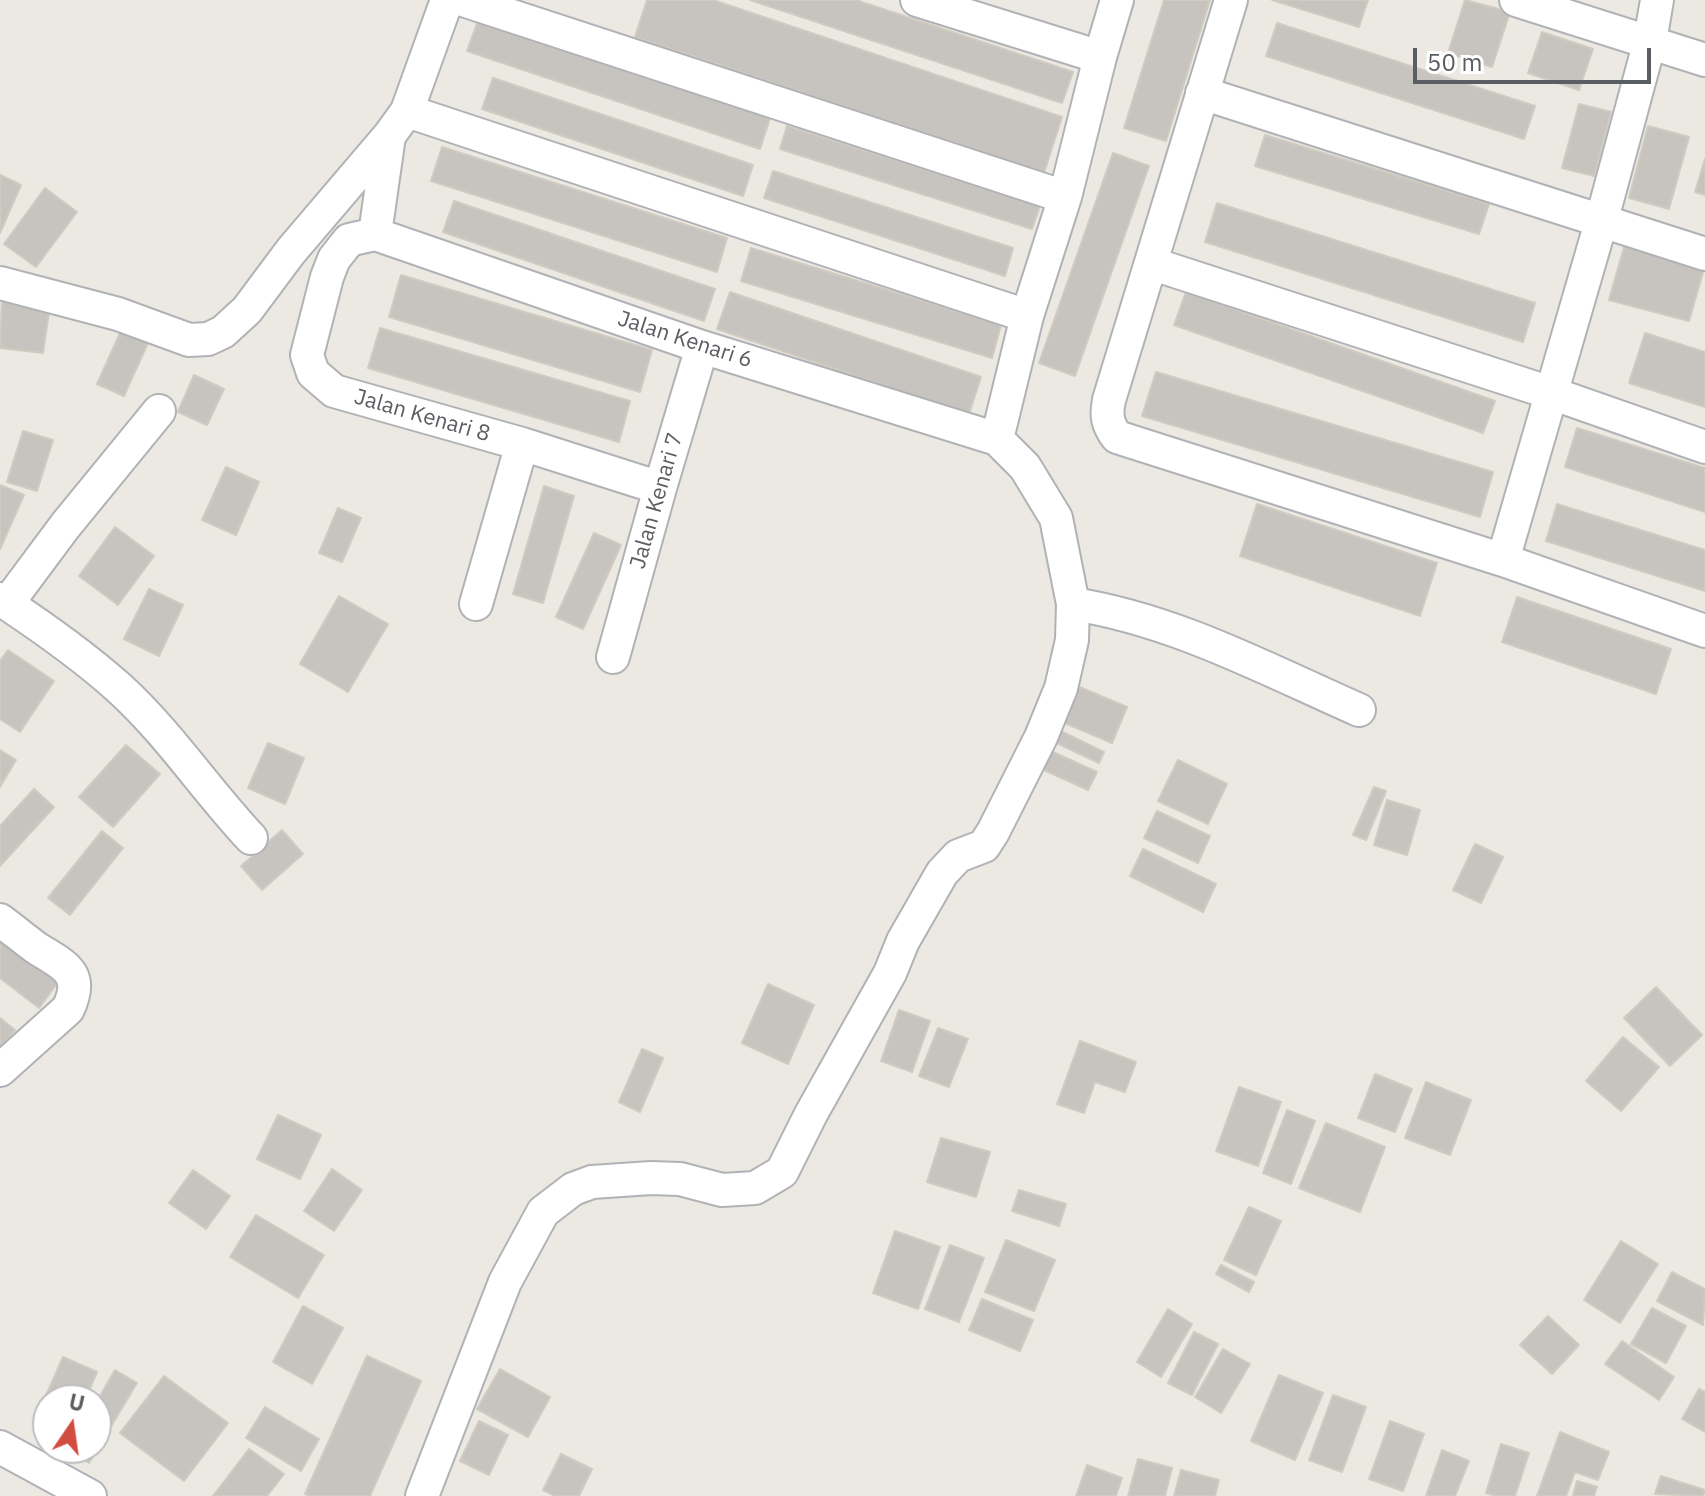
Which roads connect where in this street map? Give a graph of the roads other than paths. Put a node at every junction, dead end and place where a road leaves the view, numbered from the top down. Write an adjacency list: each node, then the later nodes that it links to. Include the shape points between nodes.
1 (447, 0): 12 (street)
2 (463, 0): 13 (street)
3 (917, 0): 9 (street)
4 (1117, 0): 9 (street)
5 (1231, 0): 11 (street)
6 (1516, 0): 8 (street)
7 (1657, 0): 8 (street)
8 (1650, 41): 10 (street); 14 (street)
9 (1100, 57): 13 (street)
10 (1705, 60)
11 (1202, 93): 14 (street); 17 (street)
12 (398, 123): 15 (street); 18 (street, via 247,310 208,339 189,340 118,314); 19 (street)
13 (1065, 197): 19 (street)
14 (1602, 219): 16 (street); 21 (street)
15 (375, 234): 20 (street, Jalan Kenari 6); 24 (street, Jalan Kenari 8, via 349,240 334,259 307,355 313,373 334,391)
16 (1705, 254)
17 (1153, 264): 21 (street); 27 (street, via 1107,410 1117,437)
18 (0, 283)
19 (1027, 316): 23 (street)
20 (702, 347): 23 (street, Jalan Kenari 6); 26 (street, Jalan Kenari 7)
21 (1551, 393): 25 (street); 27 (street)
22 (159, 411): 28 (street)
23 (997, 439): 30 (street, via 1025,467 1056,518)
24 (522, 444): 26 (street, Jalan Kenari 8); 29 (street)
25 (1705, 447)
26 (660, 488): 32 (street, Jalan Kenari 7)
27 (1503, 560): 31 (street)
28 (4, 601): 34 (street, via 118,687)
29 (476, 604)
30 (1073, 604): 33 (street, via 1164,626); 39 (street, via 1072,640 1061,688 993,832 984,846 958,856 942,873 782,1172 755,1188 722,1190 680,1179 592,1182 543,1212 505,1282)
31 (1705, 631)
32 (613, 657)
33 (1359, 710)
34 (251, 838)
35 (0, 920): 36 (street, via 66,965 74,981 68,1009)
36 (0, 1070)
37 (0, 1447): 38 (street)
38 (90, 1496)
39 (422, 1496)

